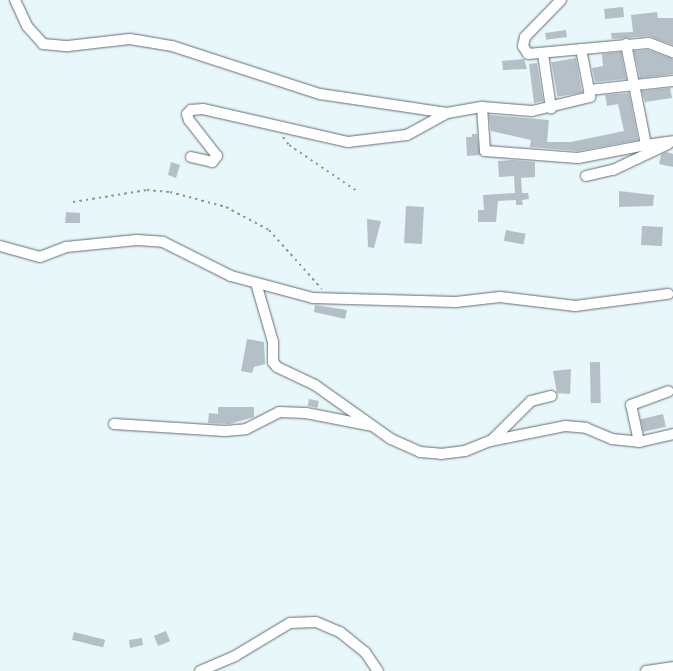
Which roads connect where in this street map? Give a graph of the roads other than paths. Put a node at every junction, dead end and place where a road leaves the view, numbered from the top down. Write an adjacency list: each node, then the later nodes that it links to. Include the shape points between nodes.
1 (15, 0): 12 (street, via 28,26 43,44 68,46 130,40 172,46 320,94)
2 (561, 0): 6 (street, via 525,37 523,46 528,54)
3 (626, 44): 4 (street); 5 (street, via 649,43); 8 (street)
4 (581, 49): 6 (street); 9 (street)
5 (673, 52)
6 (543, 54): 11 (street)
7 (673, 81): 8 (street)
8 (632, 84): 9 (street); 14 (street)
9 (589, 90): 11 (street, via 590,97)
10 (482, 107): 11 (street, via 532,111); 12 (street); 14 (street, via 485,151 578,158)
11 (551, 108)
12 (447, 113): 15 (street, via 407,134 366,142 283,130 203,109 191,110 187,114 189,120 217,156 212,162)
13 (673, 141): 14 (street); 16 (street, via 643,158)
14 (646, 145)
15 (190, 157)
16 (586, 176)
17 (0, 246): 18 (street, via 40,257 66,247 137,240 163,242 231,276)
18 (256, 283): 19 (street, via 313,298 456,302 500,296 575,306); 23 (street, via 273,342 273,362 315,385)
19 (671, 295)
20 (669, 391): 26 (street, via 630,405)
21 (551, 396): 25 (street, via 531,401)
22 (114, 424): 23 (street, via 225,431 246,428 279,412 306,413)
23 (376, 426): 25 (street, via 391,439 420,452 465,451)
24 (673, 434): 26 (street)
25 (490, 441): 26 (street, via 565,426 586,428 612,439)
26 (639, 442)
27 (673, 666): 30 (street)
28 (200, 671): 29 (street, via 235,656 290,623 316,622 340,632 365,652)
29 (378, 671)
30 (646, 671)

